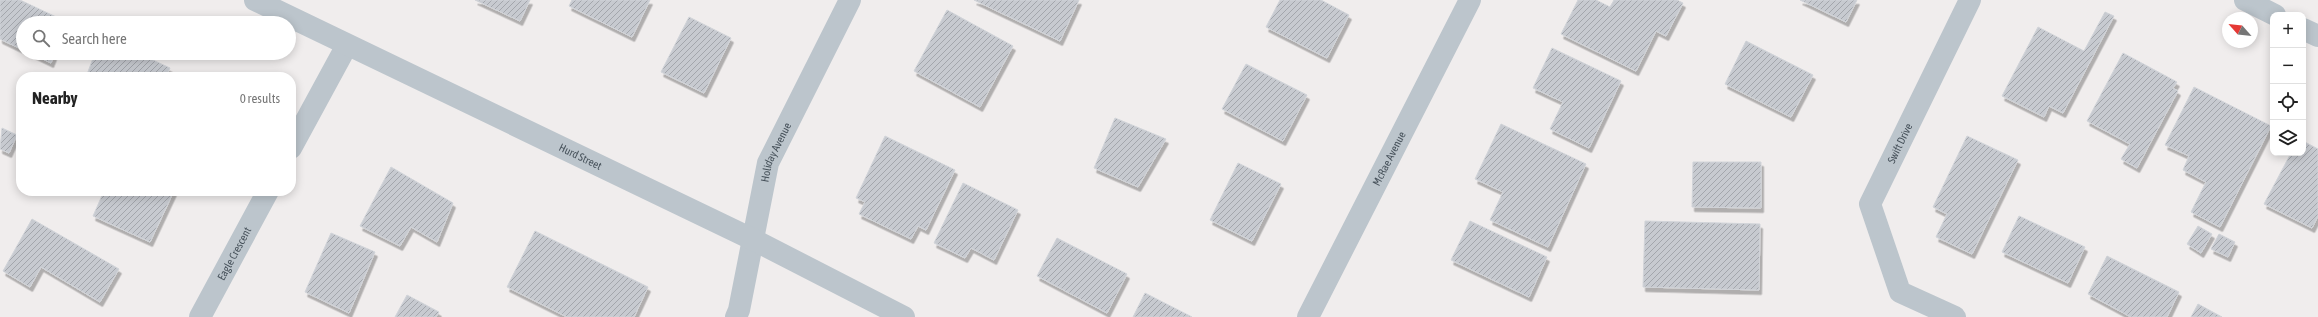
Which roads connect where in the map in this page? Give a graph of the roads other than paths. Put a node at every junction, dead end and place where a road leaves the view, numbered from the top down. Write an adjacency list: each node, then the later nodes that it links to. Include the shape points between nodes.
1 (255, 0): 7 (street, Hurd Street)
2 (850, 0): 14 (street, Holiday Avenue, via 768,163)
3 (1470, 0): 18 (street, McRae Avenue)
4 (1970, 0): 19 (street, Swift Drive, via 1870,204 1900,292)
5 (2245, 0): 6 (street)
6 (2270, 12)
7 (288, 16)
8 (296, 20): 11 (street, Hurd Street)
9 (2306, 30): 10 (street)
10 (2318, 36)
11 (347, 45): 12 (street); 14 (street, Hurd Street)
12 (296, 139)
13 (265, 196): 15 (street, Eagle Crescent)
14 (754, 240): 16 (street, Holiday Avenue); 17 (street, Hurd Street)
15 (200, 317)
16 (736, 317)
17 (904, 317)
18 (1308, 317)
19 (1955, 317)

